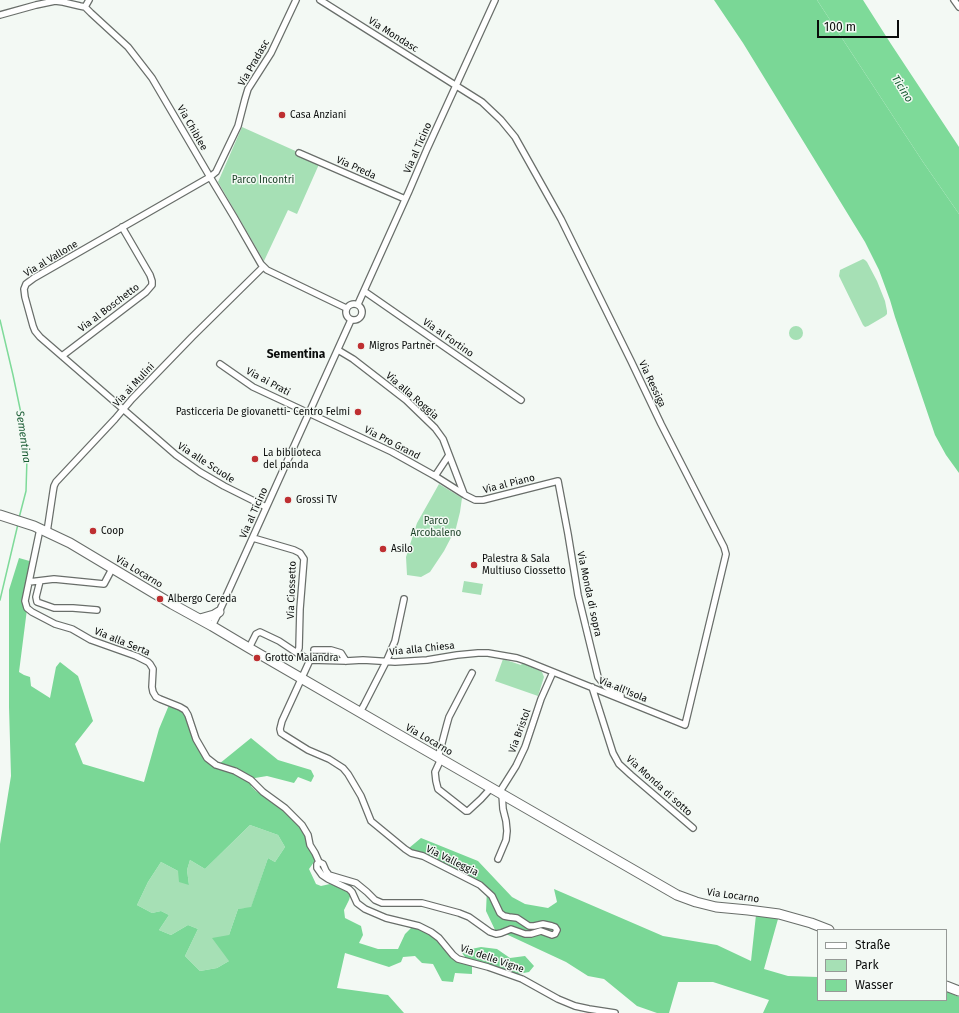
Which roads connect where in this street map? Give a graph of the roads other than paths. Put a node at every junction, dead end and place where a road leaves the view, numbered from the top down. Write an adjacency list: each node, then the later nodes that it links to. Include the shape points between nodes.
1 (89, 0): 6 (street)
2 (296, 0): 11 (street, Via Pradasc, via 271,53 248,89 238,126 217,170)
3 (320, 0): 9 (street, Via Mondasc)
4 (495, 0): 9 (street, Via al Ticino)
5 (954, 0): 7 (street)
6 (85, 7): 8 (street, Via Chiblee, via 55,1); 11 (street, Via Chiblee, via 119,37 141,63)
7 (959, 7)
8 (0, 15)
9 (455, 86): 12 (street, Via al Ticino); 53 (street, Via Ressiga, via 487,106 517,140 564,225 725,550 726,559)
10 (299, 153): 12 (street, Via Preda)
11 (210, 177): 13 (street, Via al Vallone); 14 (street, Via Chiblee)
12 (405, 199): 15 (street, Via al Ticino)
13 (122, 228): 20 (street, Via al Boschetto, via 150,275 152,285); 20 (street, Via al Vallone, via 25,285 25,297 35,331)
14 (263, 267): 17 (street); 23 (street, Via ai Mulini, via 192,337)
15 (364, 291): 16 (street, Via al Ticino); 22 (street, Via al Fortino)
16 (358, 304): 17 (street, via 351,304); 18 (street, via 362,315 359,319)
17 (346, 308): 18 (street, via 346,315)
18 (351, 320): 19 (street, Via al Ticino)
19 (338, 350): 24 (street, Via al Ticino); 25 (street, Via alla Roggia, via 406,400 438,431)
20 (62, 356): 23 (street, Via al Vallone)
21 (220, 364): 24 (street, Via ai Prati, via 253,386)
22 (521, 400)
23 (124, 410): 29 (street, Via alle Scuole, via 188,464); 31 (street, Via ai Mulini, via 56,482)
24 (309, 413): 26 (street, Via Pro Grand); 29 (street, Via al Ticino)
25 (449, 455): 26 (street); 28 (street, Via alla Roggia)
26 (435, 476): 28 (street, Via Pro Grand)
27 (558, 481): 28 (street, Via al Piano, via 479,500); 51 (street, Via Monda di sopra, via 578,595 598,677 606,687 621,696)
28 (464, 495)
29 (266, 507): 32 (street, Via al Ticino)
30 (2, 515): 31 (main road, Via Locarno)
31 (41, 529): 33 (main road, Via Locarno, via 70,543); 35 (street, Via alla Serta)
32 (253, 538): 38 (street, Via al Ticino); 43 (street, Via Ciossetto, via 294,550 304,559)
33 (112, 569): 34 (street, via 104,584 54,579); 39 (main road, Via Locarno)
34 (40, 581): 35 (street); 37 (street, via 37,602 54,608)
35 (29, 582): 58 (street, Via alla Serta, via 25,602 30,611 91,640 148,662 153,669 152,686 155,695 180,706 187,712 196,739 207,758 216,765 251,780 286,808 305,828)
36 (404, 599): 46 (street, via 396,636)
37 (97, 610)
38 (219, 612): 39 (main road); 40 (street, Via al Ticino)
39 (200, 619): 40 (main road, Via Locarno)
40 (212, 626): 41 (main road, Via Locarno)
41 (249, 648): 43 (street, via 258,632 279,641); 49 (main road, Via Locarno)
42 (314, 650): 45 (street, via 340,652)
43 (297, 653): 44 (street)
44 (310, 660): 45 (street, Via alla Chiesa); 49 (street)
45 (346, 661): 46 (street, Via alla Chiesa)
46 (386, 662): 48 (street, Via alla Chiesa, via 488,653 522,659); 52 (street)
47 (472, 672): 54 (street, via 446,724)
48 (553, 672): 50 (street, Via all'Isola); 55 (street, Via Bristol, via 541,698 525,748 514,770)
49 (302, 679): 52 (main road, Via Locarno); 58 (street, Via Valleggia, via 281,724 282,734 343,768 361,796 371,821 409,852 423,856 480,885 492,896 504,916 517,918 529,926 552,926 557,932 554,935 541,931 525,934 512,929 496,934 459,912 422,903 382,903 356,883 329,875)
50 (592, 687): 51 (street, Via all'Isola); 56 (street, Via Monda di sotto, via 613,753 619,764)
51 (621, 700): 53 (street, Via all'Isola)
52 (360, 712): 54 (main road, Via Locarno)
53 (685, 725)
54 (440, 758): 55 (main road, Via Locarno); 55 (street, Via Bristol, via 435,774 438,789 466,811 481,799)
55 (497, 792): 57 (street, via 507,831); 60 (main road, Via Locarno, via 683,897 716,907 779,914)
56 (693, 828)
57 (498, 859)
58 (319, 862): 59 (street, Via alla Serta, via 316,866 320,873)
59 (334, 882): 63 (street, Via delle Vigne, via 349,889 364,909 386,918 420,926 431,932 458,959 522,979 575,1006)
60 (826, 929)
61 (947, 986): 62 (main road)
62 (959, 991)
63 (614, 1013)

